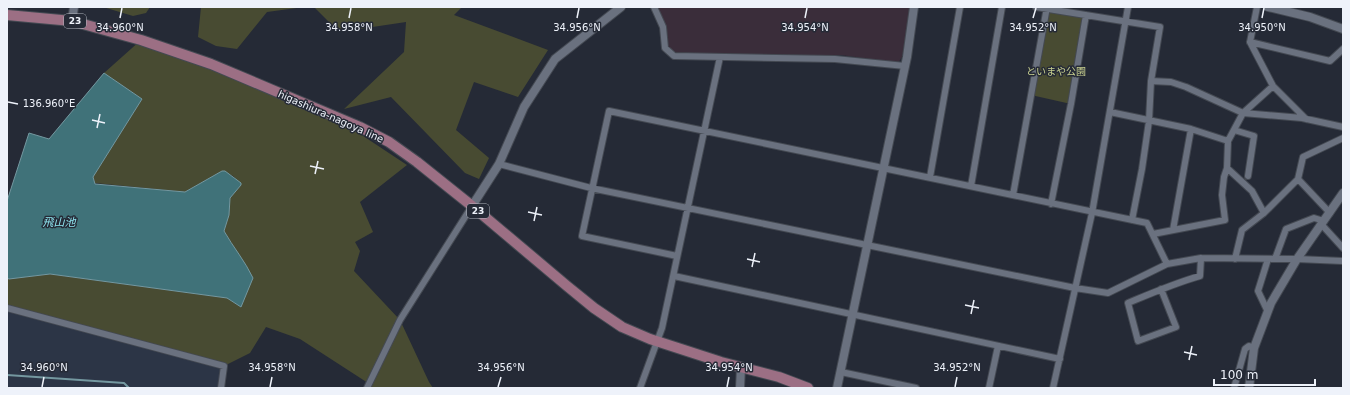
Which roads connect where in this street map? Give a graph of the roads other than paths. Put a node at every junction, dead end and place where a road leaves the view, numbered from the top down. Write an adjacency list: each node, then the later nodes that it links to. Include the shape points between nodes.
1 (74, 7): 14 (street)
2 (621, 7): 33 (street, via 555,59 524,107)
3 (654, 7): 19 (street, via 663,27 665,48 674,56)
4 (914, 7): 20 (street)
5 (960, 7): 37 (street)
6 (1002, 7): 39 (street)
7 (1036, 7): 11 (street)
8 (1128, 7): 15 (street)
9 (1257, 7): 17 (street)
10 (1268, 7): 16 (street, via 1310,17)
11 (1047, 8): 13 (street); 42 (street)
12 (7, 15): 14 (main road, higashiura-nagoya line / 23)
13 (1086, 15): 15 (street); 43 (street)
14 (72, 20): 44 (main road, higashiura-nagoya line / 23, via 211,64 360,127 389,142)
15 (1126, 22): 21 (street, via 1160,27); 23 (street)
16 (1343, 29)
17 (1250, 42): 18 (street, via 1330,61); 22 (street)
18 (1343, 49)
19 (720, 57): 20 (street, via 836,59); 30 (street)
20 (905, 66): 34 (street)
21 (1151, 81): 24 (street, via 1171,82 1186,87); 26 (street)
22 (1273, 86): 24 (street); 25 (street)
23 (1110, 112): 26 (street); 46 (street)
24 (1243, 113): 25 (street); 29 (street)
25 (1306, 119): 27 (street)
26 (1149, 121): 28 (street); 49 (street)
27 (1343, 127)
28 (1191, 129): 32 (street); 51 (street)
29 (1234, 130): 32 (street); 36 (street, via 1254,136)
30 (705, 132): 34 (street); 40 (street, via 608,111); 45 (street)
31 (1343, 138): 38 (street, via 1304,157)
32 (1228, 141): 35 (street)
33 (499, 164): 40 (street); 44 (street)
34 (883, 168): 37 (street); 53 (street)
35 (1227, 168): 47 (street, via 1252,191); 51 (street, via 1222,195 1225,220)
36 (1248, 176)
37 (930, 177): 39 (street)
38 (1298, 179): 47 (street); 48 (street)
39 (971, 186): 42 (street)
40 (591, 188): 45 (street); 55 (street, via 582,236)
41 (1343, 193): 48 (street)
42 (1013, 196): 43 (street)
43 (1051, 204): 46 (street)
44 (472, 206): 68 (main road, higashiura-nagoya line / 23, via 594,308 622,327); 75 (street, via 400,320)
45 (688, 207): 53 (street); 55 (street)
46 (1092, 213): 49 (street); 63 (street)
47 (1264, 213): 57 (street, via 1242,230)
48 (1330, 213): 50 (street)
49 (1132, 220): 52 (street, via 1147,223)
50 (1323, 223): 54 (street); 58 (street, via 1314,218 1286,229); 59 (street)
51 (1173, 230): 52 (street)
52 (1153, 234): 61 (street)
53 (867, 244): 63 (street); 67 (street)
54 (1343, 248)
55 (677, 256): 62 (street)
56 (1201, 258): 57 (street); 61 (street); 64 (street, via 1200,276)
57 (1235, 258): 58 (street)
58 (1272, 259): 59 (street); 66 (street, via 1258,291)
59 (1297, 259): 60 (street); 66 (street)
60 (1343, 262)
61 (1167, 264): 63 (street, via 1108,293)
62 (674, 276): 67 (street); 68 (street)
63 (1075, 288): 71 (street)
64 (1161, 289): 64 (street, via 1128,303 1138,341 1176,328)
65 (7, 308): 74 (street, via 224,366)
66 (1268, 312): 70 (street)
67 (852, 315): 69 (street); 73 (street)
68 (659, 341): 72 (main road, higashiura-nagoya line / 23); 76 (street)
69 (998, 346): 71 (street); 81 (street)
70 (1254, 348): 83 (street, via 1245,348); 84 (street)
71 (1060, 359): 82 (street)
72 (741, 367): 77 (street); 78 (main road, higashiura-nagoya line / 23)
73 (841, 372): 79 (street); 80 (street)
74 (221, 388)
75 (366, 388)
76 (640, 388)
77 (740, 388)
78 (808, 388)
79 (838, 388)
80 (916, 388)
81 (989, 388)
82 (1053, 388)
83 (1234, 388)
84 (1249, 388)

